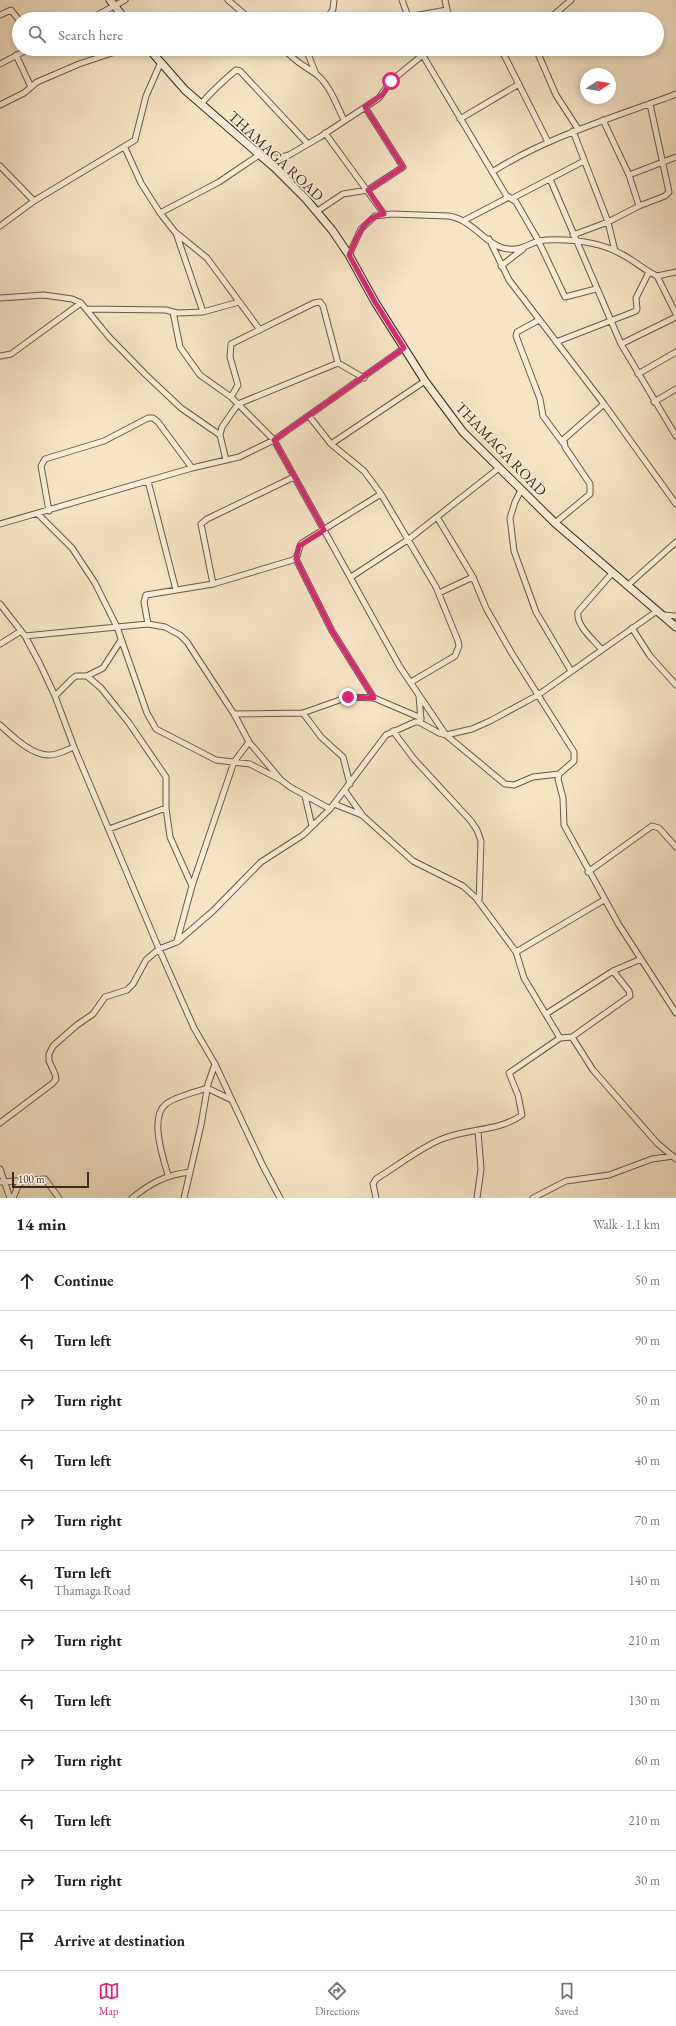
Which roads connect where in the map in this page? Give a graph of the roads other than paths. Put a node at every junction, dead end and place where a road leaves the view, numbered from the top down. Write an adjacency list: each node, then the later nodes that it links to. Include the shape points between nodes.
1 (125, 0): 7 (street)
2 (228, 0): 12 (street)
3 (334, 0): 13 (street)
4 (402, 0): 14 (street)
5 (445, 0): 8 (street)
6 (571, 0): 16 (street)
7 (112, 3): 10 (street); 11 (main road)
8 (447, 10): 15 (street)
9 (13, 12): 17 (street, via 12,10)
10 (100, 12)
11 (119, 12)
12 (242, 12)
13 (331, 12)
14 (406, 12)
15 (437, 12)
16 (557, 12)
17 (0, 15)
18 (14, 56): 28 (street)
19 (16, 56): 32 (street)
20 (103, 56): 32 (street, via 37,82)
21 (155, 56): 29 (main road, THAMAGA ROAD)
22 (291, 56): 30 (street)
23 (309, 56): 30 (street)
24 (421, 56): 37 (street, via 391,81 378,98)
25 (423, 56): 38 (street)
26 (505, 56): 31 (street)
27 (539, 56): 41 (street, via 556,96)
28 (1, 62)
29 (161, 62): 34 (main road, THAMAGA ROAD); 45 (street, via 146,96 135,140)
30 (316, 75): 39 (street, via 326,86)
31 (519, 84): 38 (street); 43 (street)
32 (31, 87): 36 (street)
33 (676, 94): 35 (street)
34 (201, 104): 44 (street, via 213,89 236,70 240,71); 46 (main road, THAMAGA ROAD)
35 (650, 104): 40 (street); 49 (street)
36 (0, 105)
37 (365, 107): 39 (street); 54 (street, via 403,166)
38 (460, 119): 51 (street)
39 (344, 120): 42 (street)
40 (603, 120): 41 (street); 52 (street)
41 (576, 130): 43 (street); 48 (street)
42 (325, 133): 44 (street); 54 (street)
43 (548, 142): 51 (street, via 517,156)
44 (308, 144): 46 (street, via 283,157)
45 (125, 148): 56 (street, via 102,159); 59 (street, via 141,183)
46 (261, 157): 58 (main road, THAMAGA ROAD); 59 (street)
47 (676, 157): 49 (street)
48 (584, 161): 53 (street); 62 (street)
49 (663, 162): 52 (street); 57 (street, via 669,192)
50 (0, 166): 56 (street)
51 (492, 172): 55 (street)
52 (629, 175): 57 (street)
53 (550, 179): 55 (street); 66 (street)
54 (368, 190): 58 (street, via 343,194); 60 (street)
55 (511, 198): 61 (street); 67 (street)
56 (34, 201): 63 (street)
57 (639, 206): 62 (street)
58 (316, 212): 70 (main road, THAMAGA ROAD)
59 (160, 213): 64 (street)
60 (384, 214): 61 (street, via 448,216); 70 (street, via 376,216 361,229)
61 (463, 221): 65 (street)
62 (608, 222): 66 (street); 69 (street)
63 (0, 226)
64 (175, 232): 77 (street, via 207,258); 81 (street)
65 (488, 238): 68 (street, via 504,248); 71 (street)
66 (574, 238): 67 (street); 69 (street); 75 (street)
67 (538, 240): 68 (street); 75 (street, via 564,297)
68 (523, 249): 71 (street)
69 (615, 251): 72 (street)
70 (349, 255): 89 (main road, THAMAGA ROAD)
71 (501, 266): 84 (street)
72 (649, 272): 74 (street); 85 (street, via 636,298 637,310)
73 (676, 272): 74 (street)
74 (657, 276): 82 (street)
75 (596, 289): 85 (street)
76 (0, 298): 78 (street, via 44,295 72,299)
77 (239, 302): 81 (street); 86 (street)
78 (81, 303): 79 (street); 91 (street, via 11,354)
79 (86, 309): 80 (street); 102 (street, via 145,374 181,408)
80 (173, 312): 81 (street); 97 (street, via 181,351 203,378)
81 (203, 312)
82 (676, 314)
83 (676, 317): 88 (street)
84 (539, 320): 87 (street); 105 (street, via 517,332 516,336 540,399 543,416)
85 (610, 321): 87 (street); 88 (street)
86 (260, 330): 92 (street, via 320,302); 97 (street, via 230,346 230,357 238,385)
87 (556, 342): 100 (street)
88 (622, 344): 93 (street)
89 (404, 348): 94 (street); 95 (main road, THAMAGA ROAD)
90 (676, 352): 93 (street)
91 (0, 356)
92 (338, 363): 94 (street); 99 (street)
93 (638, 374): 98 (street)
94 (364, 378): 101 (street)
95 (425, 381): 106 (street); 109 (main road, THAMAGA ROAD, via 463,432)
96 (676, 389): 98 (street)
97 (231, 397): 99 (street)
98 (654, 402): 103 (street)
99 (238, 404): 102 (street, via 222,427); 104 (street)
100 (604, 404): 105 (street, via 566,437); 114 (street)
101 (309, 416): 104 (street); 106 (street)
102 (220, 435): 107 (street)
103 (676, 436)
104 (274, 440): 107 (street, via 239,457); 110 (street)
105 (563, 443): 118 (street, via 590,484 591,491)
106 (331, 444): 113 (street, via 364,471)
107 (226, 460): 108 (street)
108 (192, 468): 111 (street); 115 (street, via 158,422 148,418 104,441 45,460 40,466)
109 (499, 468): 112 (main road, THAMAGA ROAD); 117 (street)
110 (294, 477): 120 (street); 127 (street, via 201,524)
111 (148, 481): 115 (street); 129 (street)
112 (521, 490): 118 (main road, THAMAGA ROAD); 143 (street, via 514,502 510,518 514,551 536,612)
113 (381, 494): 120 (street); 121 (street)
114 (676, 504)
115 (49, 511): 116 (street)
116 (38, 514): 119 (street); 135 (street, via 72,548 95,583)
117 (437, 517): 121 (street); 126 (street)
118 (555, 523): 124 (main road, THAMAGA ROAD)
119 (0, 524)
120 (324, 530): 123 (street, via 299,546); 125 (street)
121 (409, 539): 125 (street); 130 (street)
122 (676, 542): 128 (street)
123 (296, 559): 127 (street); 150 (street, via 332,631)
124 (613, 572): 128 (main road, THAMAGA ROAD); 142 (street, via 578,612 581,625)
125 (351, 577): 145 (street, via 400,667)
126 (473, 577): 130 (street); 148 (street, via 486,608)
127 (213, 584): 129 (street)
128 (628, 585): 132 (main road, THAMAGA ROAD)
129 (176, 590): 134 (street, via 146,595 144,602)
130 (439, 593): 145 (street, via 458,641 458,651 455,656)
131 (0, 604): 138 (street)
132 (660, 613): 133 (street); 136 (main road, THAMAGA ROAD); 137 (street)
133 (676, 616)
134 (148, 624): 135 (street); 152 (street, via 165,627 187,642)
135 (117, 627): 139 (street); 140 (street)
136 (676, 627)
137 (632, 628): 142 (street); 146 (street, via 650,656)
138 (21, 631): 139 (street); 141 (street)
139 (25, 636): 149 (street)
140 (121, 640): 144 (street, via 107,664); 159 (street, via 147,713 156,729 216,760)
141 (0, 644)
142 (601, 649): 143 (street)
143 (571, 671): 148 (street)
144 (87, 676): 149 (street, via 72,678); 166 (street, via 101,688 130,723 166,777)
145 (411, 682): 147 (street)
146 (676, 685)
147 (419, 695): 153 (street); 156 (street)
148 (538, 695): 156 (street, via 472,729); 160 (street, via 574,752 574,761)
149 (55, 696): 158 (street)
150 (374, 698): 151 (street, via 348,697); 153 (street)
151 (303, 713): 152 (street); 162 (street, via 321,737 343,758)
152 (234, 714): 157 (street)
153 (421, 721): 155 (street); 156 (street)
154 (0, 725): 158 (street, via 18,741 44,754 56,754)
155 (393, 732): 162 (street, via 381,740); 175 (street, via 477,830 481,841)
156 (446, 735): 160 (street, via 505,784 514,785 533,777)
157 (249, 742): 159 (street); 161 (street)
158 (74, 747): 170 (street)
159 (234, 762): 161 (street, via 250,764); 173 (street)
160 (559, 774): 172 (street, via 564,825)
161 (281, 780): 164 (street)
162 (350, 784): 163 (street)
163 (344, 791): 165 (street); 168 (street)
164 (305, 796): 167 (street); 169 (street)
165 (334, 804): 167 (street); 168 (street)
166 (166, 808): 170 (street); 173 (street, via 170,837)
167 (330, 809): 169 (street)
168 (363, 816): 175 (street, via 413,862 463,886)
169 (312, 826): 176 (street, via 303,835 261,862 213,911)
170 (109, 829): 177 (street)
171 (676, 847): 172 (street, via 659,828 652,826)
172 (588, 872): 174 (street)
173 (192, 886): 176 (street)
174 (604, 900): 178 (street); 179 (street)
175 (479, 902): 178 (street)
176 (177, 942): 177 (street)
177 (159, 949): 185 (street, via 194,1028); 188 (street, via 146,960 127,990 105,997 93,1014 53,1046 49,1054 50,1067 56,1079)
178 (516, 952): 182 (street, via 524,978)
179 (641, 959): 180 (street); 181 (street)
180 (613, 971): 182 (street); 183 (street, via 630,996)
181 (676, 1013)
182 (546, 1014): 184 (street)
183 (572, 1036): 184 (street); 190 (street, via 593,1070 657,1143)
184 (560, 1038): 189 (street, via 508,1073 518,1095 522,1115 507,1124)
185 (215, 1064): 186 (street); 187 (street)
186 (207, 1088): 187 (street); 192 (street, via 202,1125); 193 (street, via 166,1103 160,1110 159,1141)
187 (232, 1100): 201 (street)
188 (0, 1123)
189 (478, 1131): 202 (street, via 435,1142 376,1180 373,1184); 203 (street, via 481,1169)
190 (675, 1157): 204 (street, via 652,1159 609,1175 566,1181)
191 (0, 1170): 195 (street)
192 (190, 1172): 193 (street); 200 (street)
193 (168, 1175): 199 (street)
194 (22, 1181): 195 (street); 197 (street); 198 (street, via 45,1179)
195 (2, 1182): 196 (street)
196 (10, 1198)
197 (13, 1198)
198 (59, 1198)
199 (132, 1198)
200 (184, 1198)
201 (280, 1198)
202 (376, 1198)
203 (477, 1198)
204 (533, 1198)

